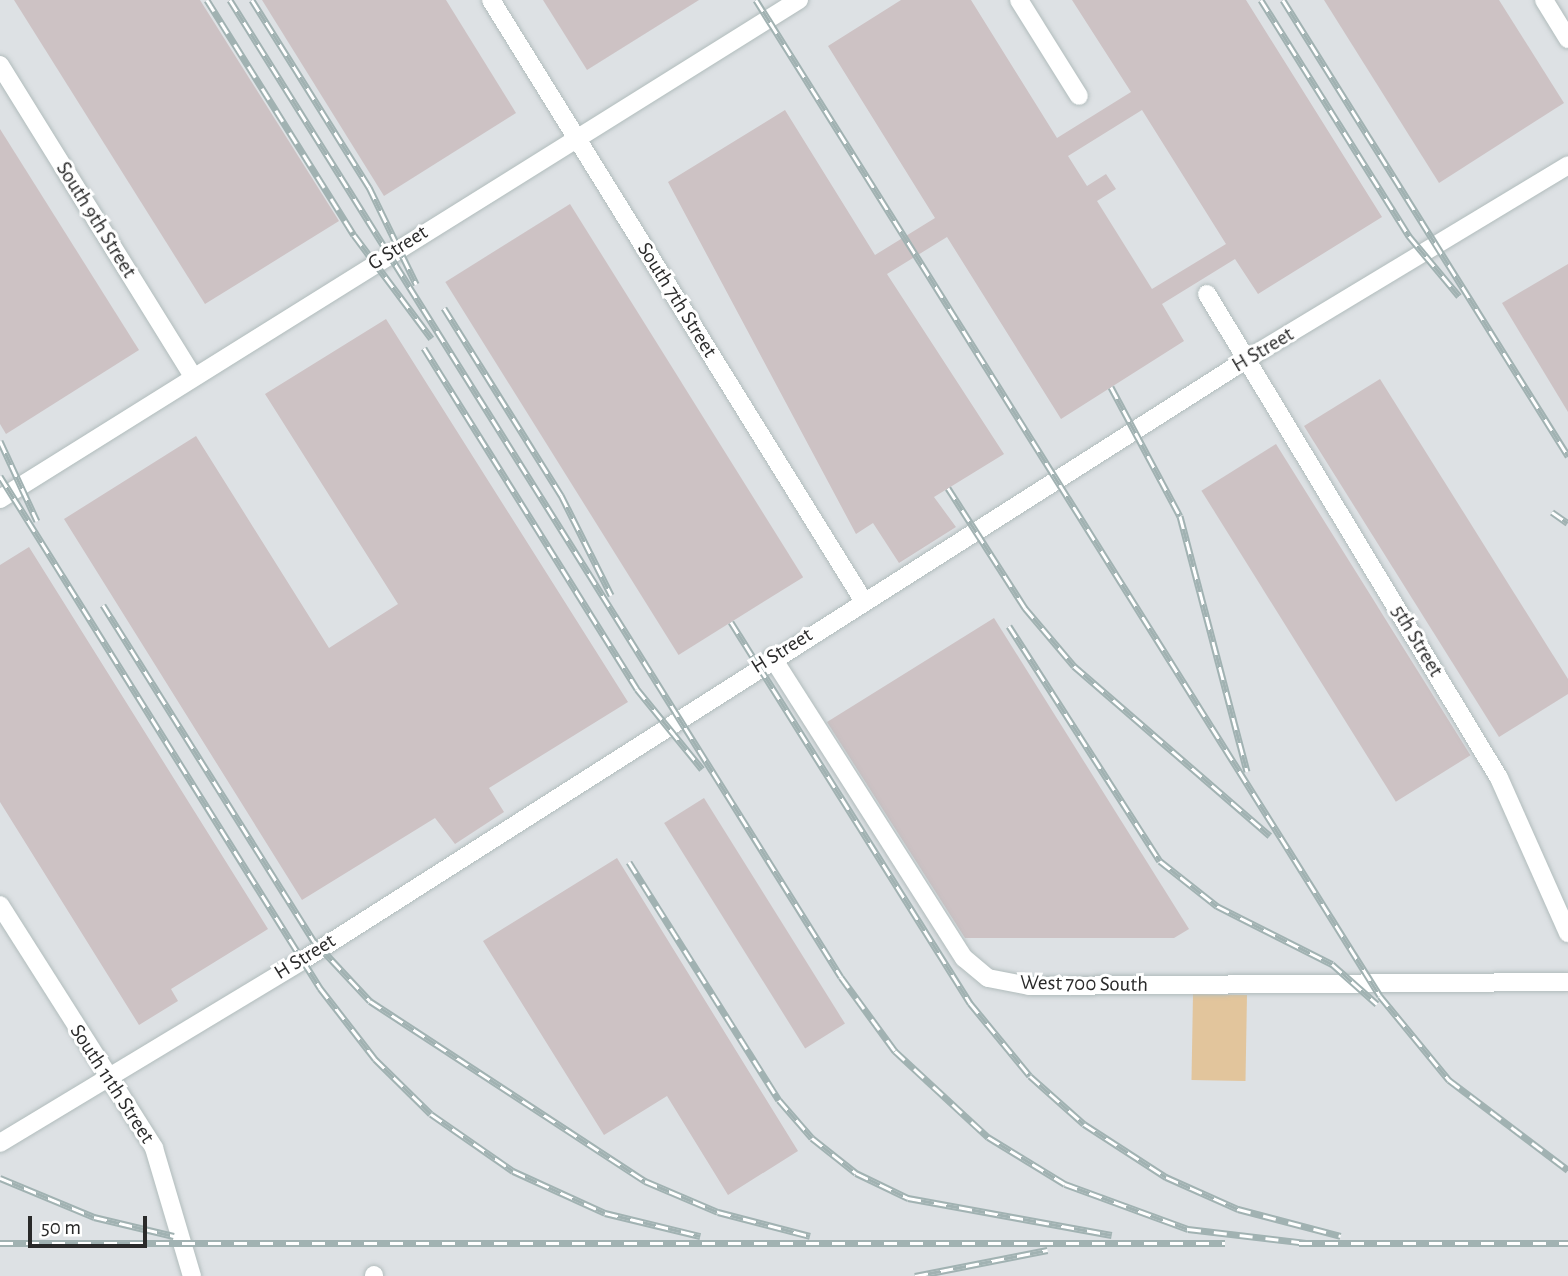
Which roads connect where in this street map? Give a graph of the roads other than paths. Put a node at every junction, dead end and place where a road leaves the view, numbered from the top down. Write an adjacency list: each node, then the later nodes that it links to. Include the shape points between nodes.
1 (491, 0): 8 (lane, South 7th Street)
2 (799, 0): 8 (lane, G Street)
3 (1019, 0): 7 (lane)
4 (1544, 0): 5 (lane)
5 (1568, 39)
6 (0, 65): 12 (lane, South 9th Street)
7 (1079, 96)
8 (576, 138): 12 (lane, G Street); 14 (lane, South 7th Street)
9 (1568, 165): 11 (lane, H Street)
10 (1207, 294): 11 (lane, 5th Street)
11 (1247, 359): 14 (lane, H Street); 17 (lane, 5th Street, via 1499,778)
12 (192, 375): 13 (lane, G Street)
13 (0, 499)
14 (863, 600): 15 (lane, H Street)
15 (772, 657): 18 (lane, West 700 South, via 964,958 988,978 1029,986); 19 (lane, H Street, via 303,960)
16 (0, 905): 19 (lane, South 11th Street)
17 (1568, 933)
18 (1568, 982)
19 (106, 1076): 20 (lane, H Street); 21 (lane, South 11th Street, via 154,1148)
20 (0, 1143)
21 (192, 1276)

